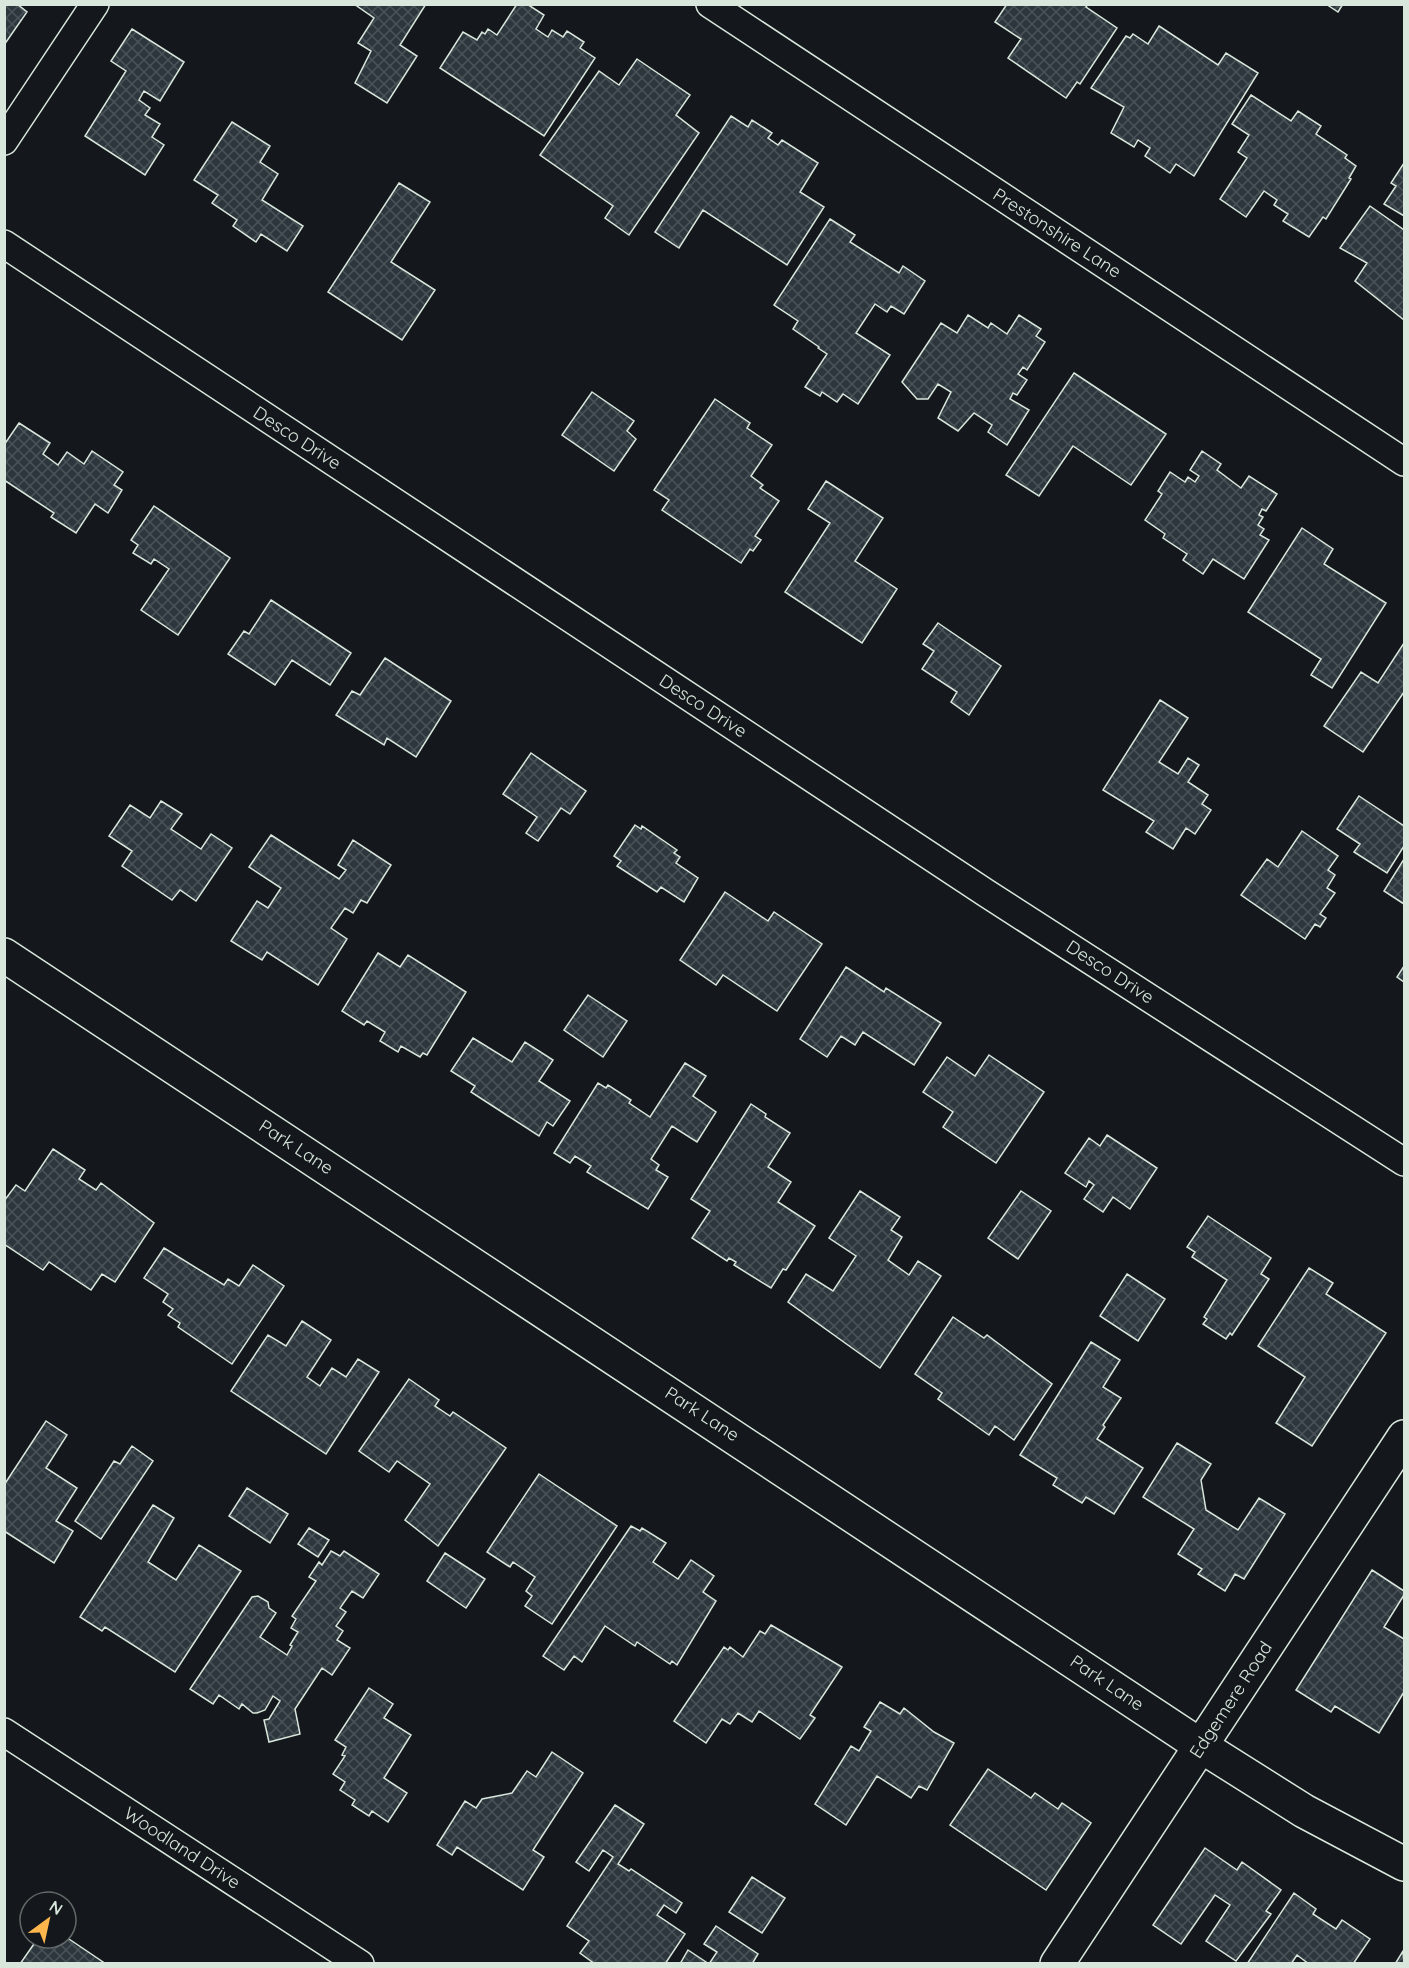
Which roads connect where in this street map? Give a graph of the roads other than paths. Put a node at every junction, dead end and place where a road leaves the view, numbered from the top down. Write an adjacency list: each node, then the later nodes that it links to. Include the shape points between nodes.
1 (95, 4): 3 (street)
2 (710, 4): 5 (street, Prestonshire Lane)
3 (4, 141)
4 (4, 244): 7 (street, Desco Drive, via 986,893)
5 (1404, 462)
6 (4, 955): 10 (street, Park Lane)
7 (1404, 1162)
8 (1404, 1437): 10 (street, Edgemere Road)
9 (4, 1732): 12 (street, Woodland Drive)
10 (1201, 1746): 11 (street, Park Lane, via 1304,1811); 13 (street, Edgemere Road)
11 (1404, 1864)
12 (360, 1964)
13 (1057, 1964)

